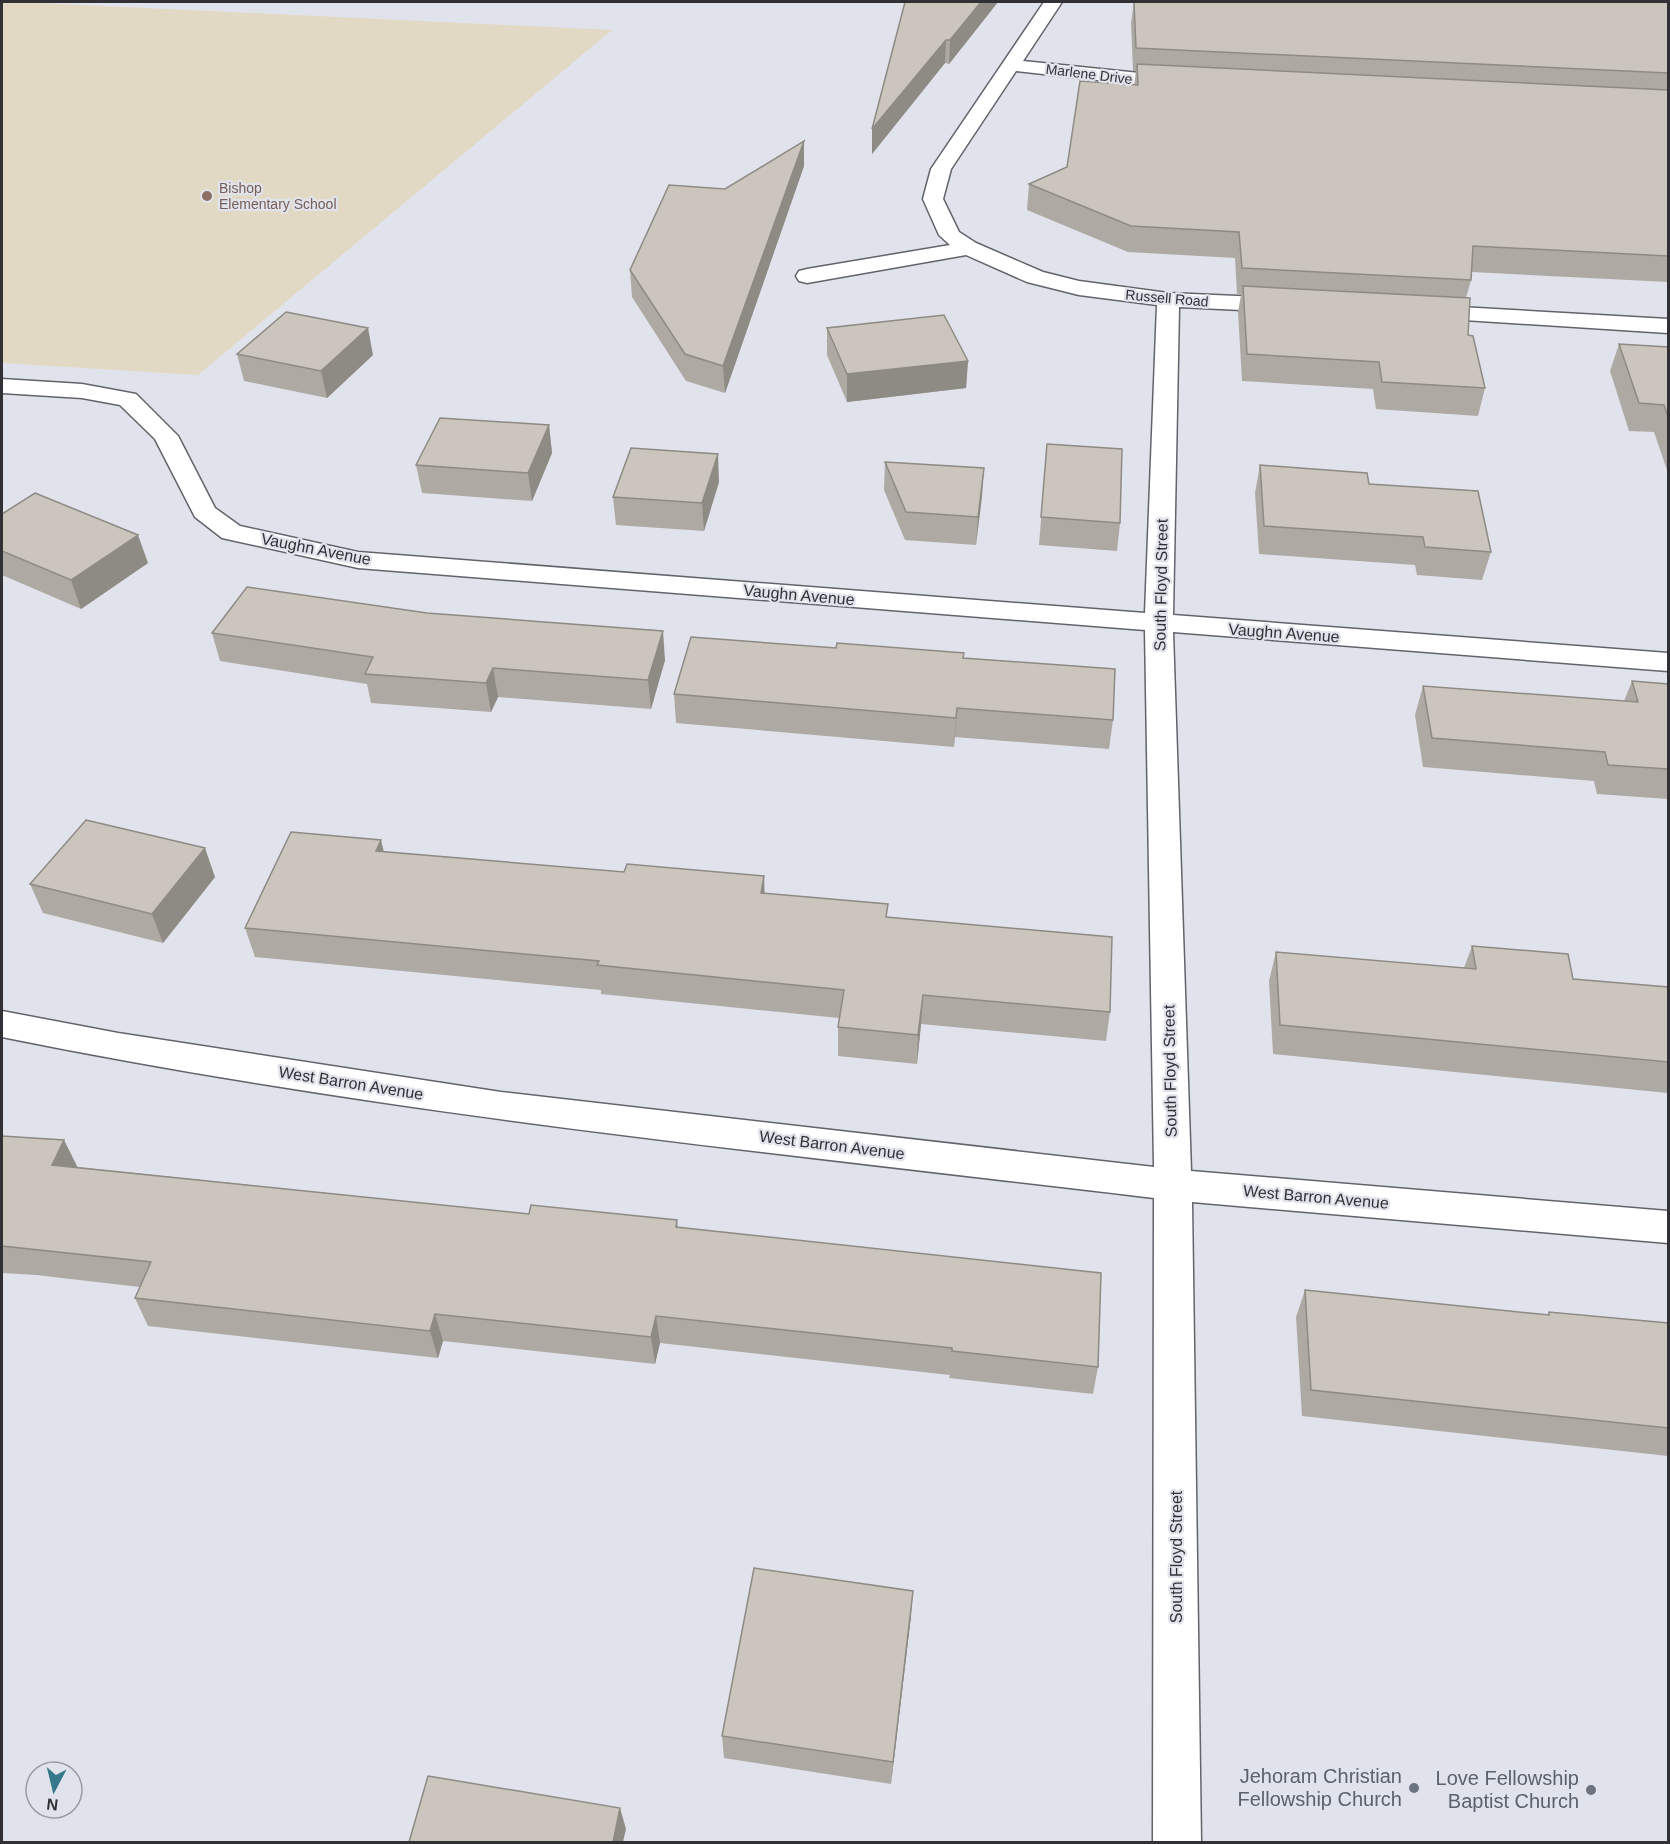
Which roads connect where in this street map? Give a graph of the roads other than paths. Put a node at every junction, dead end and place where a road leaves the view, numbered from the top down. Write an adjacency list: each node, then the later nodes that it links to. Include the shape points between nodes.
1 (1053, 2): 2 (street, Russell Road)
2 (1012, 65): 3 (street, Marlene Drive); 4 (street, Russell Road, via 941,169 933,199 950,235)
3 (1201, 84)
4 (968, 248): 5 (street); 6 (street, Russell Road, via 1035,277 1079,288)
5 (807, 276)
6 (1168, 300): 7 (street, Russell Road); 11 (street, South Floyd Street)
7 (1306, 306)
8 (1410, 311): 9 (street)
9 (1668, 326)
10 (2, 386): 11 (street, Vaughn Avenue, via 82,391 128,399 166,436 204,512 231,532 358,560)
11 (1159, 624): 12 (street, Vaughn Avenue); 14 (street, South Floyd Street)
12 (1668, 662)
13 (2, 1024): 14 (street, West Barron Avenue, via 501,1106)
14 (1173, 1185): 15 (street, West Barron Avenue); 16 (street, South Floyd Street)
15 (1668, 1227)
16 (1177, 1842)

